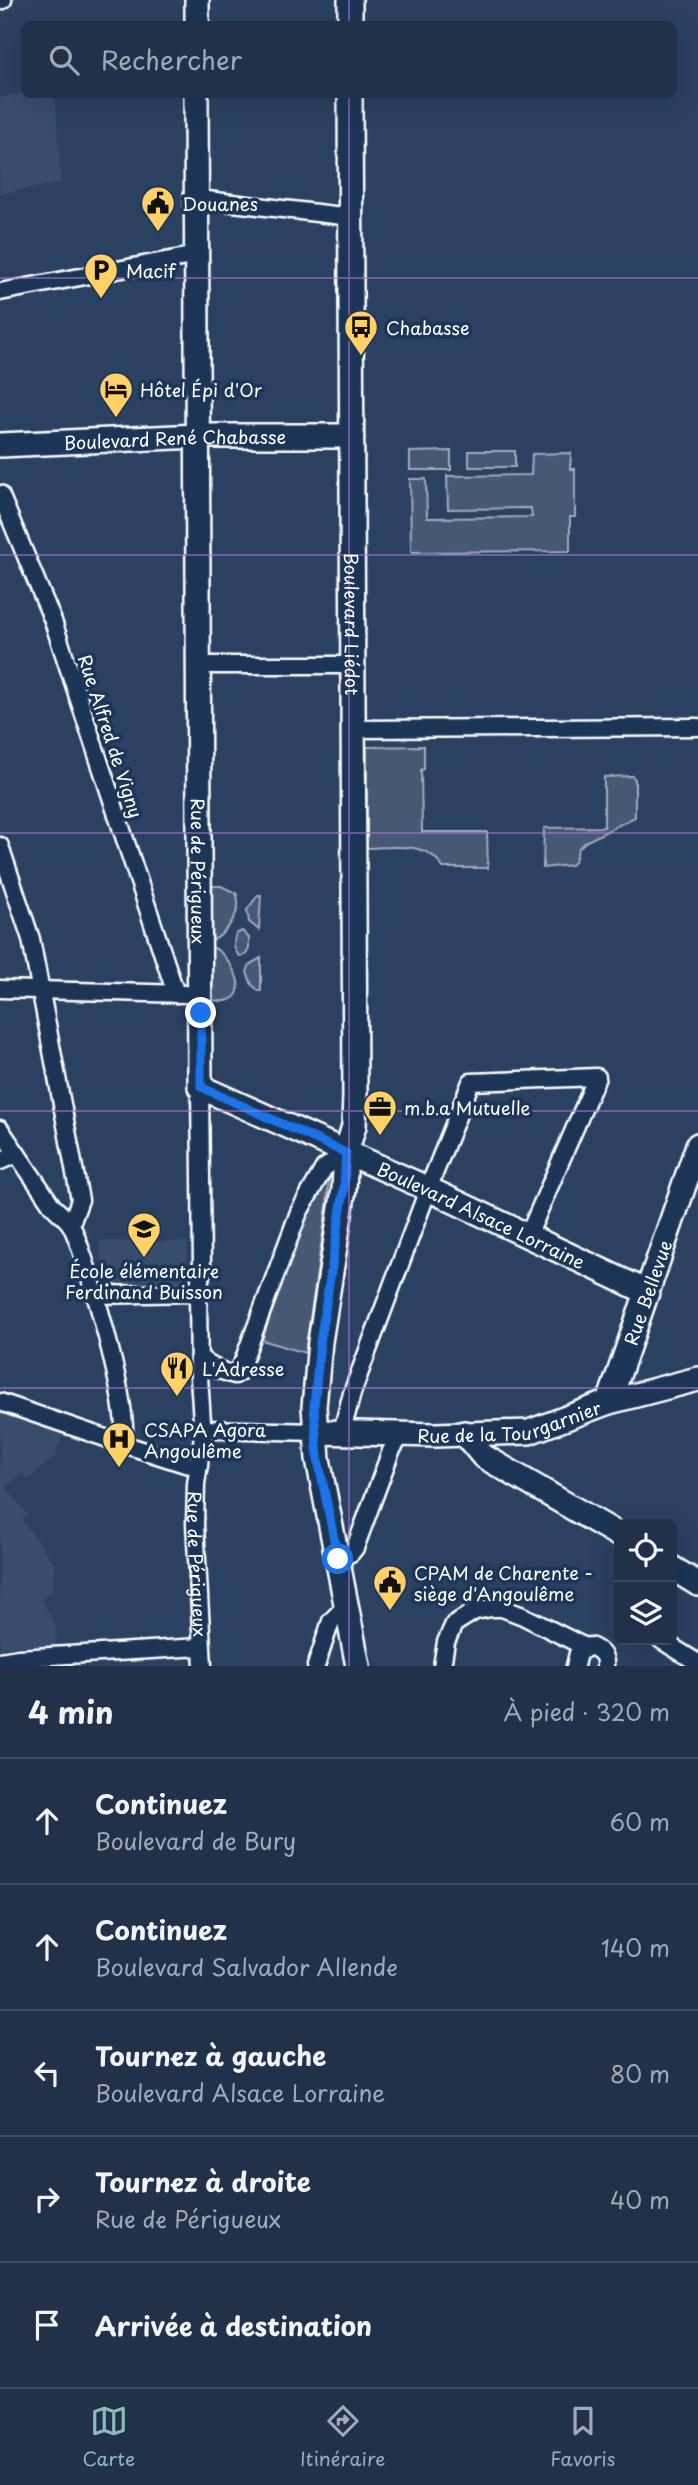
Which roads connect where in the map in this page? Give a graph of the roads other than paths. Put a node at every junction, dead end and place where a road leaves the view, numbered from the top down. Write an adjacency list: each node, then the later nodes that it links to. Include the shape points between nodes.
1 (197, 0): 3 (main road)
2 (350, 0): 4 (main road)
3 (197, 21)
4 (350, 21)
5 (196, 98): 7 (main road, Rue de Périgueux)
6 (350, 98): 8 (main road, Boulevard Liédot)
7 (196, 196): 8 (street); 9 (main road, Rue de Périgueux)
8 (351, 217): 12 (main road, Boulevard Liédot)
9 (197, 255): 10 (street); 11 (main road, Rue de Périgueux)
10 (0, 292)
11 (198, 436): 12 (main road, Boulevard René Chabasse); 13 (main road, Boulevard René Chabasse); 15 (main road, Rue de Périgueux)
12 (351, 436): 16 (main road, Boulevard Liédot)
13 (0, 445)
14 (0, 494): 22 (street, Rue Alfred de Vigny, via 53,621)
15 (199, 664): 16 (street); 23 (main road, Rue de Périgueux)
16 (354, 665): 18 (main road, Boulevard Liédot)
17 (698, 727): 18 (street)
18 (355, 729): 27 (main road, Boulevard Liédot, via 355,1094 354,1126)
19 (0, 846): 21 (street, via 31,939)
20 (0, 989): 21 (street)
21 (41, 990): 22 (street); 31 (street, via 80,1200)
22 (176, 994): 23 (street)
23 (201, 995): 24 (main road, Rue de Périgueux)
24 (201, 1087): 27 (main road, Boulevard Alsace Lorraine); 34 (street, Rue de Périgueux, via 202,1268)
25 (0, 1129): 28 (street)
26 (698, 1145): 33 (main road, Rue Bellevue)
27 (346, 1153): 30 (main road, Boulevard Alsace Lorraine); 36 (street, via 324,1168 306,1198 239,1372 221,1371); 41 (main road, Boulevard Liédot, via 315,1386)
28 (17, 1154): 29 (street); 31 (street, via 53,1207)
29 (0, 1161)
30 (429, 1190): 32 (main road, Boulevard Alsace Lorraine); 32 (street, via 471,1082 597,1077); 42 (street, via 352,1393)
31 (71, 1224): 35 (street)
32 (528, 1236): 33 (main road, Boulevard Alsace Lorraine)
33 (647, 1292): 39 (main road, Rue Bellevue)
34 (198, 1293): 35 (street); 36 (street, Rue de Périgueux)
35 (94, 1294): 46 (street, via 113,1363 125,1428)
36 (199, 1357): 40 (street, Rue de Périgueux)
37 (698, 1379): 39 (main road, Rue de la Tourgarnier)
38 (0, 1402): 46 (street)
39 (610, 1402): 43 (main road, Rue de la Tourgarnier, via 529,1432)
40 (203, 1429): 41 (street); 48 (street, Rue de Périgueux)
41 (317, 1432): 42 (main road, Rue de la Tourgarnier); 50 (main road, Boulevard Liédot)
42 (342, 1432): 44 (main road, Rue de la Tourgarnier)
43 (464, 1433): 45 (main road, Rue de la Tourgarnier); 47 (main road)
44 (402, 1434): 45 (main road, Rue de la Tourgarnier); 50 (street, via 391,1451 355,1548)
45 (436, 1435): 47 (main road)
46 (123, 1444): 48 (street)
47 (483, 1456): 49 (main road)
48 (199, 1466): 56 (street, Rue de Périgueux, via 195,1524)
49 (614, 1532)
50 (338, 1559): 53 (main road, Boulevard Liédot)
51 (677, 1571): 52 (main road)
52 (698, 1584)
53 (346, 1606): 64 (street, via 331,1621); 65 (main road, Boulevard Liédot)
54 (545, 1628): 57 (street); 62 (street); 66 (street, via 502,1608 475,1611 450,1629)
55 (669, 1645): 61 (street)
56 (200, 1647): 59 (street); 63 (street, Rue de Périgueux)
57 (585, 1647): 60 (street, via 597,1649); 62 (street)
58 (0, 1661): 59 (street)
59 (62, 1661)
60 (607, 1663)
61 (698, 1663)
62 (575, 1664)
63 (203, 1666)
64 (316, 1666)
65 (358, 1666)
66 (442, 1666)

